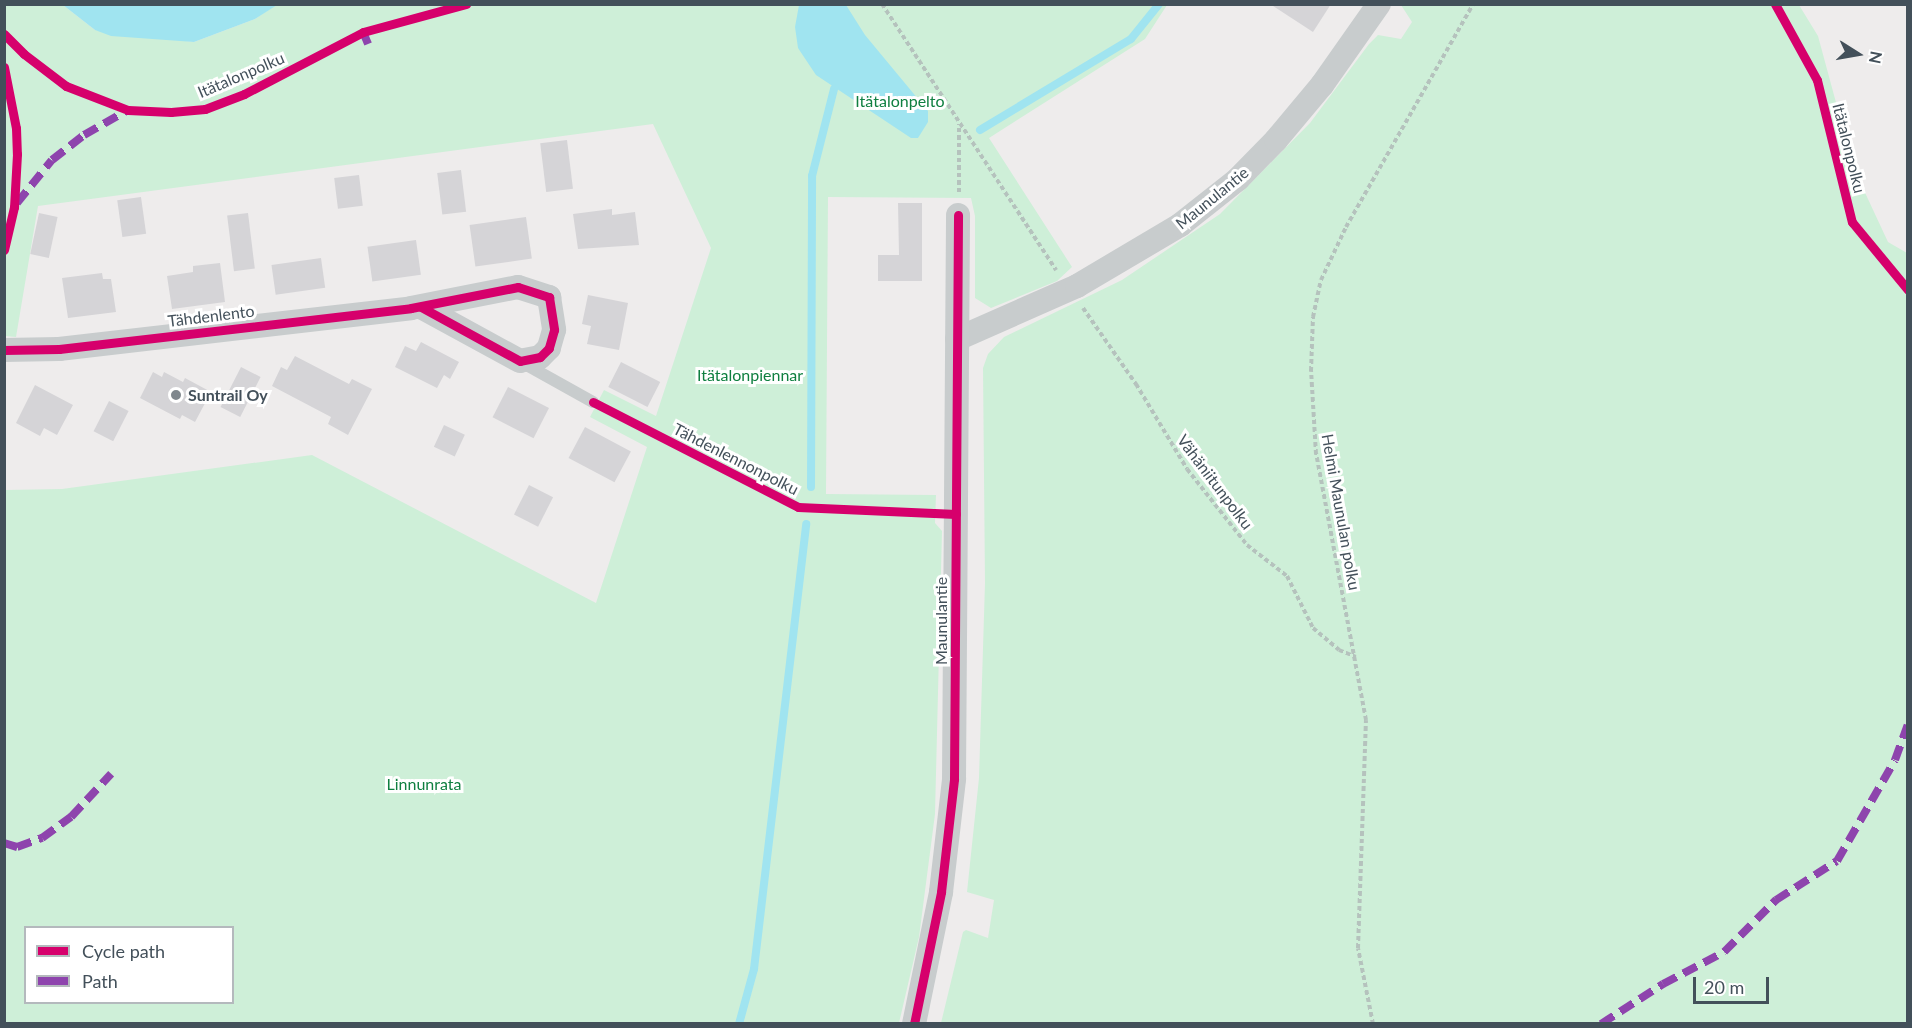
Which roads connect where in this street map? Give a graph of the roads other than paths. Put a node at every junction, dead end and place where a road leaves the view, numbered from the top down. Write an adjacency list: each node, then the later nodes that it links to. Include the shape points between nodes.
1 (1379, 4): 4 (street, Maunulantie, via 1322,85 1276,140 1238,178 1180,225 1077,286)
2 (958, 215): 4 (street, Maunulantie)
3 (421, 307): 5 (street, Tähdenlento, via 59,349); 6 (street); 6 (street, Tähdenlento, via 518,287 549,297 554,330 549,348 540,357)
4 (957, 339): 8 (street, Maunulantie, via 954,779 942,892)
5 (4, 350)
6 (520, 361): 7 (lane)
7 (593, 402)
8 (914, 1023)

